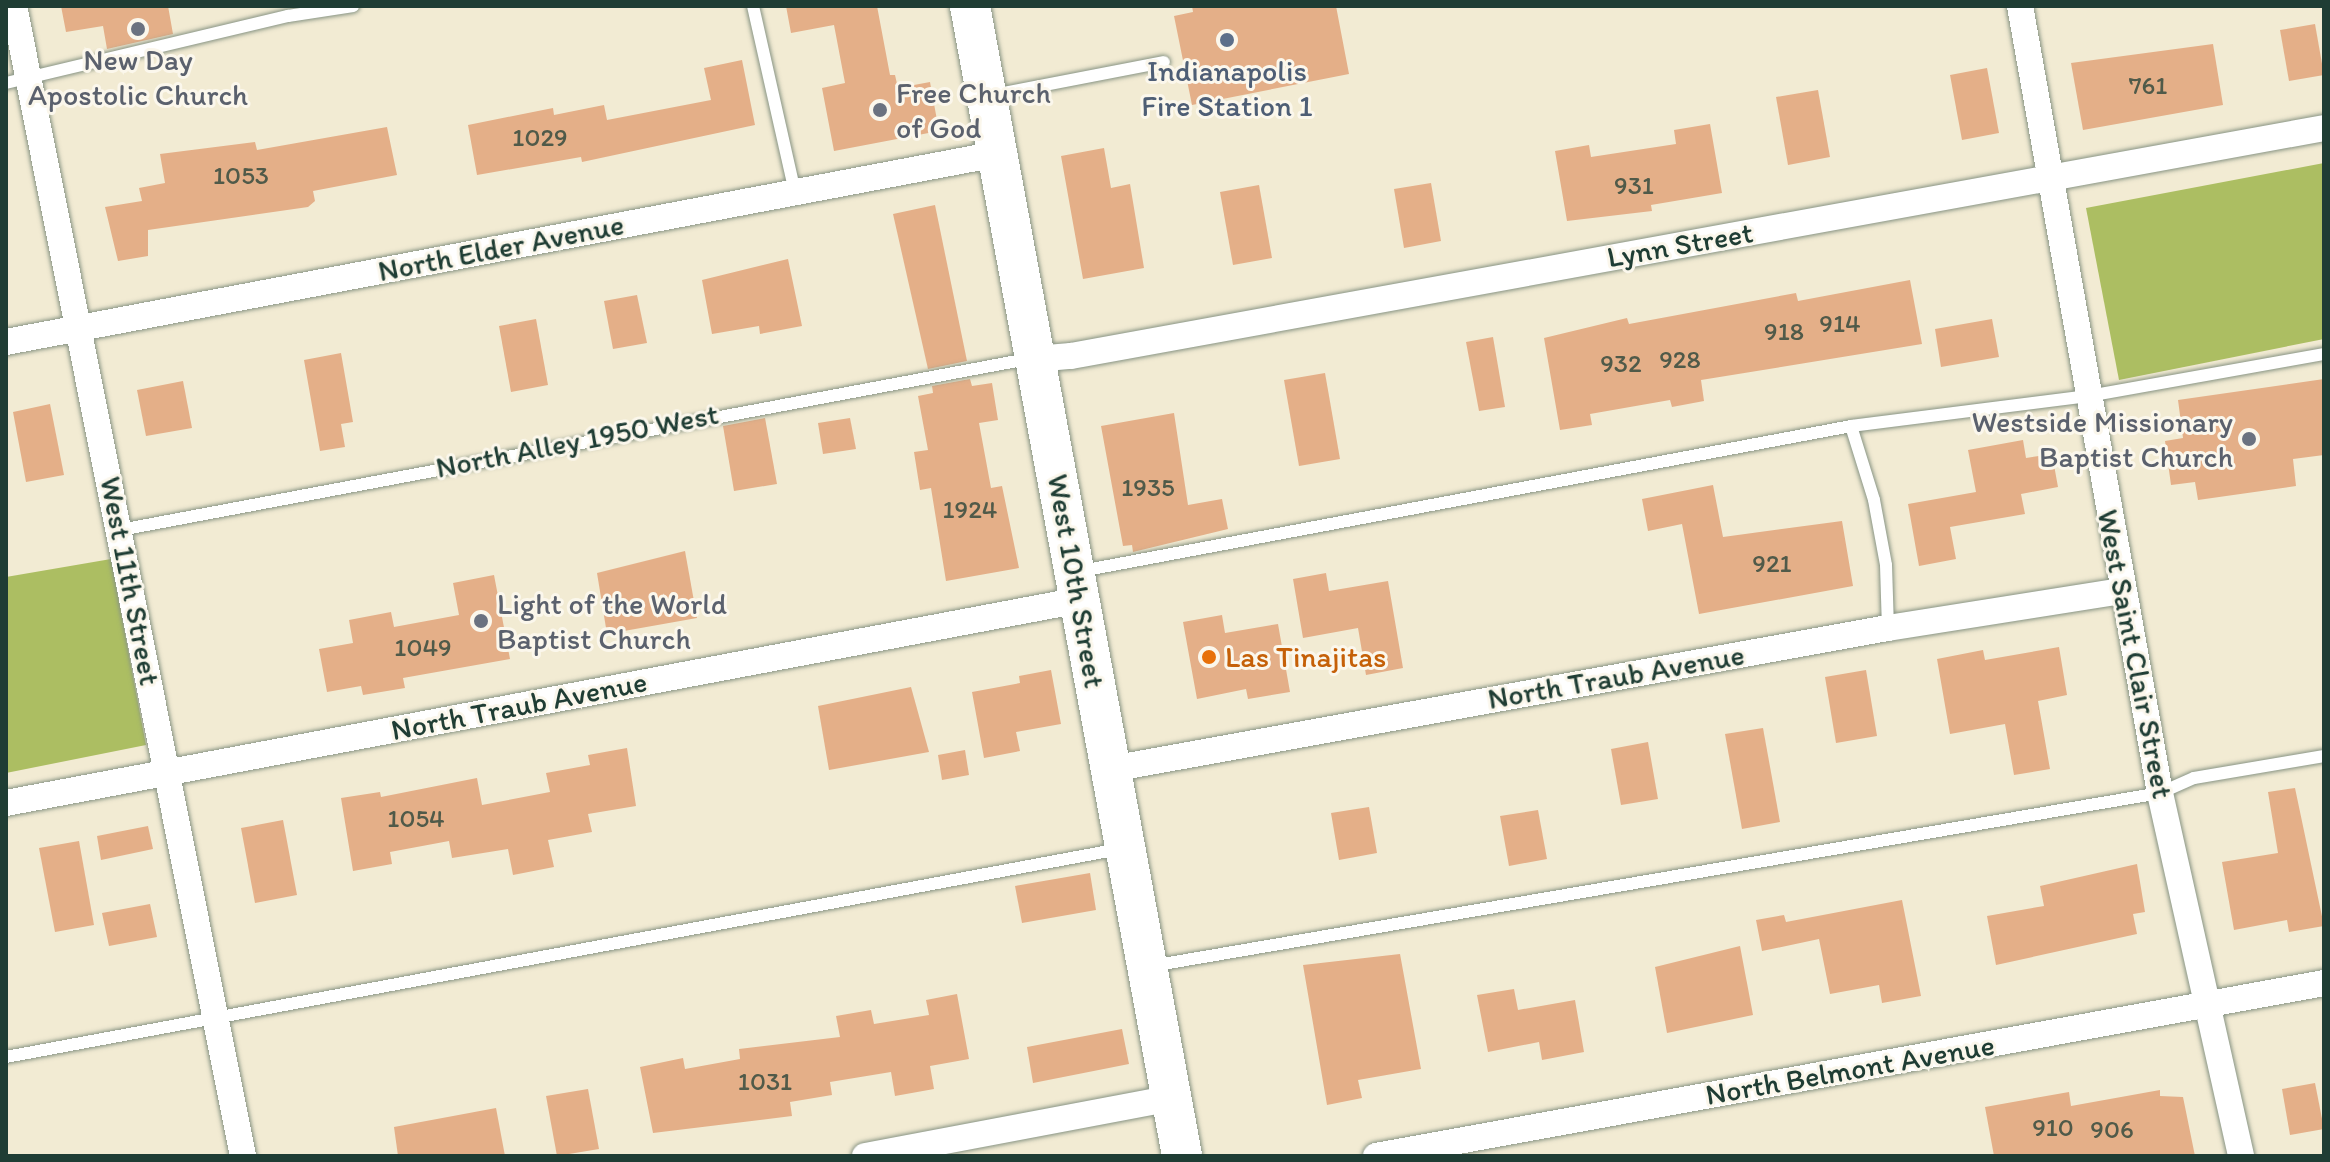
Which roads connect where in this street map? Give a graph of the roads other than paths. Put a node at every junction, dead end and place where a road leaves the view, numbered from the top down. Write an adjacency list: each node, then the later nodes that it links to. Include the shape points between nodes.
1 (14, 6): 7 (street, West 11th Street)
2 (353, 6): 7 (lane, via 288,16)
3 (753, 6): 12 (lane)
4 (970, 6): 8 (main road, West 10th Street)
5 (2020, 6): 11 (street, West Saint Clair Street)
6 (1164, 62): 8 (lane)
7 (17, 82): 13 (street, West 11th Street)
8 (986, 96): 10 (main road, West 10th Street)
9 (2324, 128): 11 (street, Lynn Street)
10 (997, 154): 12 (street, North Elder Avenue); 16 (main road, West 10th Street)
11 (2051, 177): 16 (street, Lynn Street); 17 (street, West Saint Clair Street)
12 (795, 193): 13 (street, North Elder Avenue)
13 (79, 328): 14 (street, North Elder Avenue); 19 (street, West 11th Street)
14 (6, 342)
15 (2324, 354): 17 (lane)
16 (1035, 359): 19 (lane, North Alley 1950 West); 20 (main road, West 10th Street)
17 (2088, 396): 18 (lane); 21 (street, West Saint Clair Street)
18 (1851, 426): 20 (lane); 22 (lane, via 1884,552)
19 (120, 530): 25 (street, West 11th Street)
20 (1077, 586): 24 (main road, West 10th Street); 25 (street, North Traub Avenue)
21 (2122, 591): 22 (street, North Traub Avenue); 26 (street, West Saint Clair Street)
22 (1888, 628): 24 (street, North Traub Avenue)
23 (2324, 756): 26 (lane, via 2194,778)
24 (1111, 769): 28 (main road, West 10th Street)
25 (168, 773): 27 (street, North Traub Avenue); 32 (street, West 11th Street)
26 (2160, 793): 29 (lane); 31 (street, West Saint Clair Street)
27 (6, 803)
28 (1126, 848): 29 (main road, West 10th Street); 32 (lane)
29 (1147, 966): 34 (main road, West 10th Street)
30 (2324, 983): 31 (street, North Belmont Avenue)
31 (2210, 1004): 38 (street, North Belmont Avenue); 39 (street, West Saint Clair Street)
32 (216, 1020): 33 (lane); 35 (street, West 11th Street)
33 (6, 1057)
34 (1172, 1098): 36 (street); 37 (main road, West 10th Street)
35 (243, 1156)
36 (865, 1156)
37 (1182, 1156)
38 (1376, 1156)
39 (2241, 1156)

